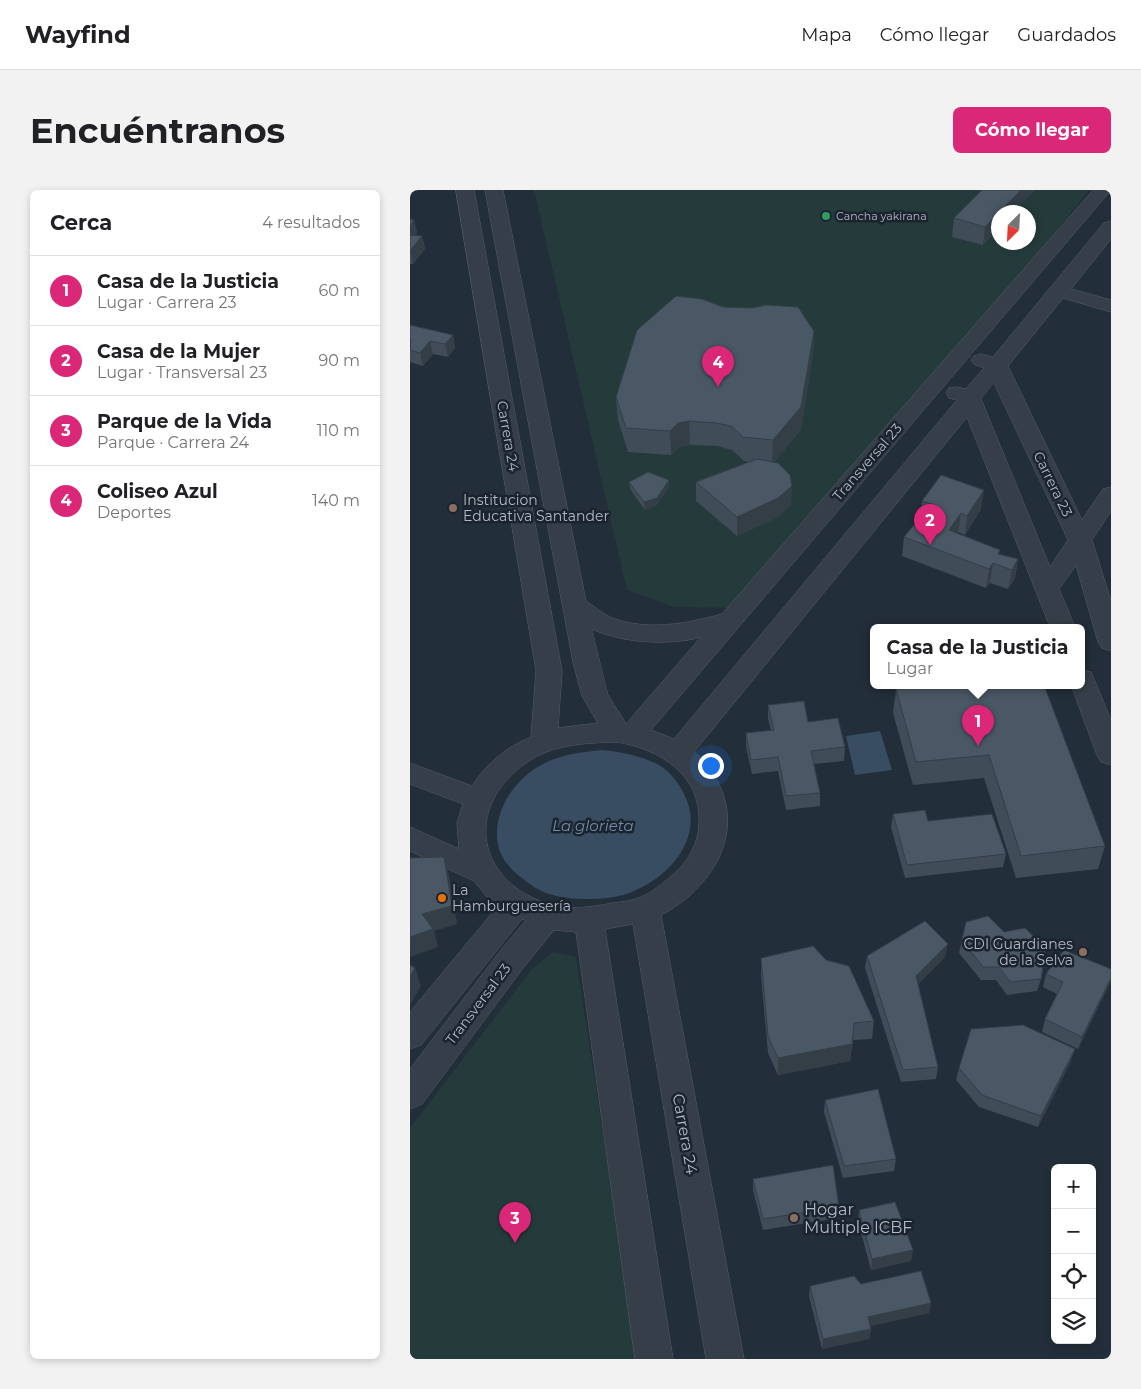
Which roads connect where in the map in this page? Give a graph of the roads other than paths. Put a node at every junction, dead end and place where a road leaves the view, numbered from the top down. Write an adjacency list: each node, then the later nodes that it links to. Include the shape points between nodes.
1 (465, 190): 7 (street, Carrera 24)
2 (494, 190): 6 (street)
3 (1103, 190): 9 (street, Transversal 23)
4 (1111, 227): 5 (street)
5 (1058, 291): 8 (street); 10 (street)
6 (515, 297): 7 (street); 16 (street)
7 (485, 301): 22 (street, Carrera 24, via 549,671)
8 (1111, 306)
9 (962, 353): 10 (street); 11 (street, Transversal 23)
10 (997, 366): 12 (street); 14 (street, Carrera 23)
11 (934, 384): 12 (street); 17 (street, Transversal 23)
12 (970, 398): 15 (street); 23 (street)
13 (1111, 494): 14 (street)
14 (1081, 542): 15 (street); 19 (street, Carrera 23)
15 (1047, 589): 18 (street)
16 (575, 605): 17 (street, via 603,624 644,634 688,632); 21 (street, via 595,696)
17 (730, 620): 21 (street, Transversal 23)
18 (1061, 624)
19 (1111, 642)
20 (1085, 687): 24 (street)
21 (624, 733): 22 (street, via 580,733); 23 (street, via 657,742)
22 (544, 742): 26 (street, via 516,756 493,776)
23 (678, 753): 30 (street, via 701,776 713,803 714,833 702,862 678,889)
24 (1111, 755)
25 (410, 772): 26 (street)
26 (478, 799): 28 (street, via 471,824 472,848)
27 (410, 838): 28 (street)
28 (482, 872): 29 (street, via 500,893)
29 (517, 904): 31 (street); 33 (street)
30 (645, 908): 32 (street); 36 (street, Carrera 24)
31 (548, 916): 32 (street); 34 (street, Transversal 23)
32 (589, 920): 35 (street)
33 (410, 1035)
34 (410, 1094)
35 (654, 1359)
36 (726, 1359)

